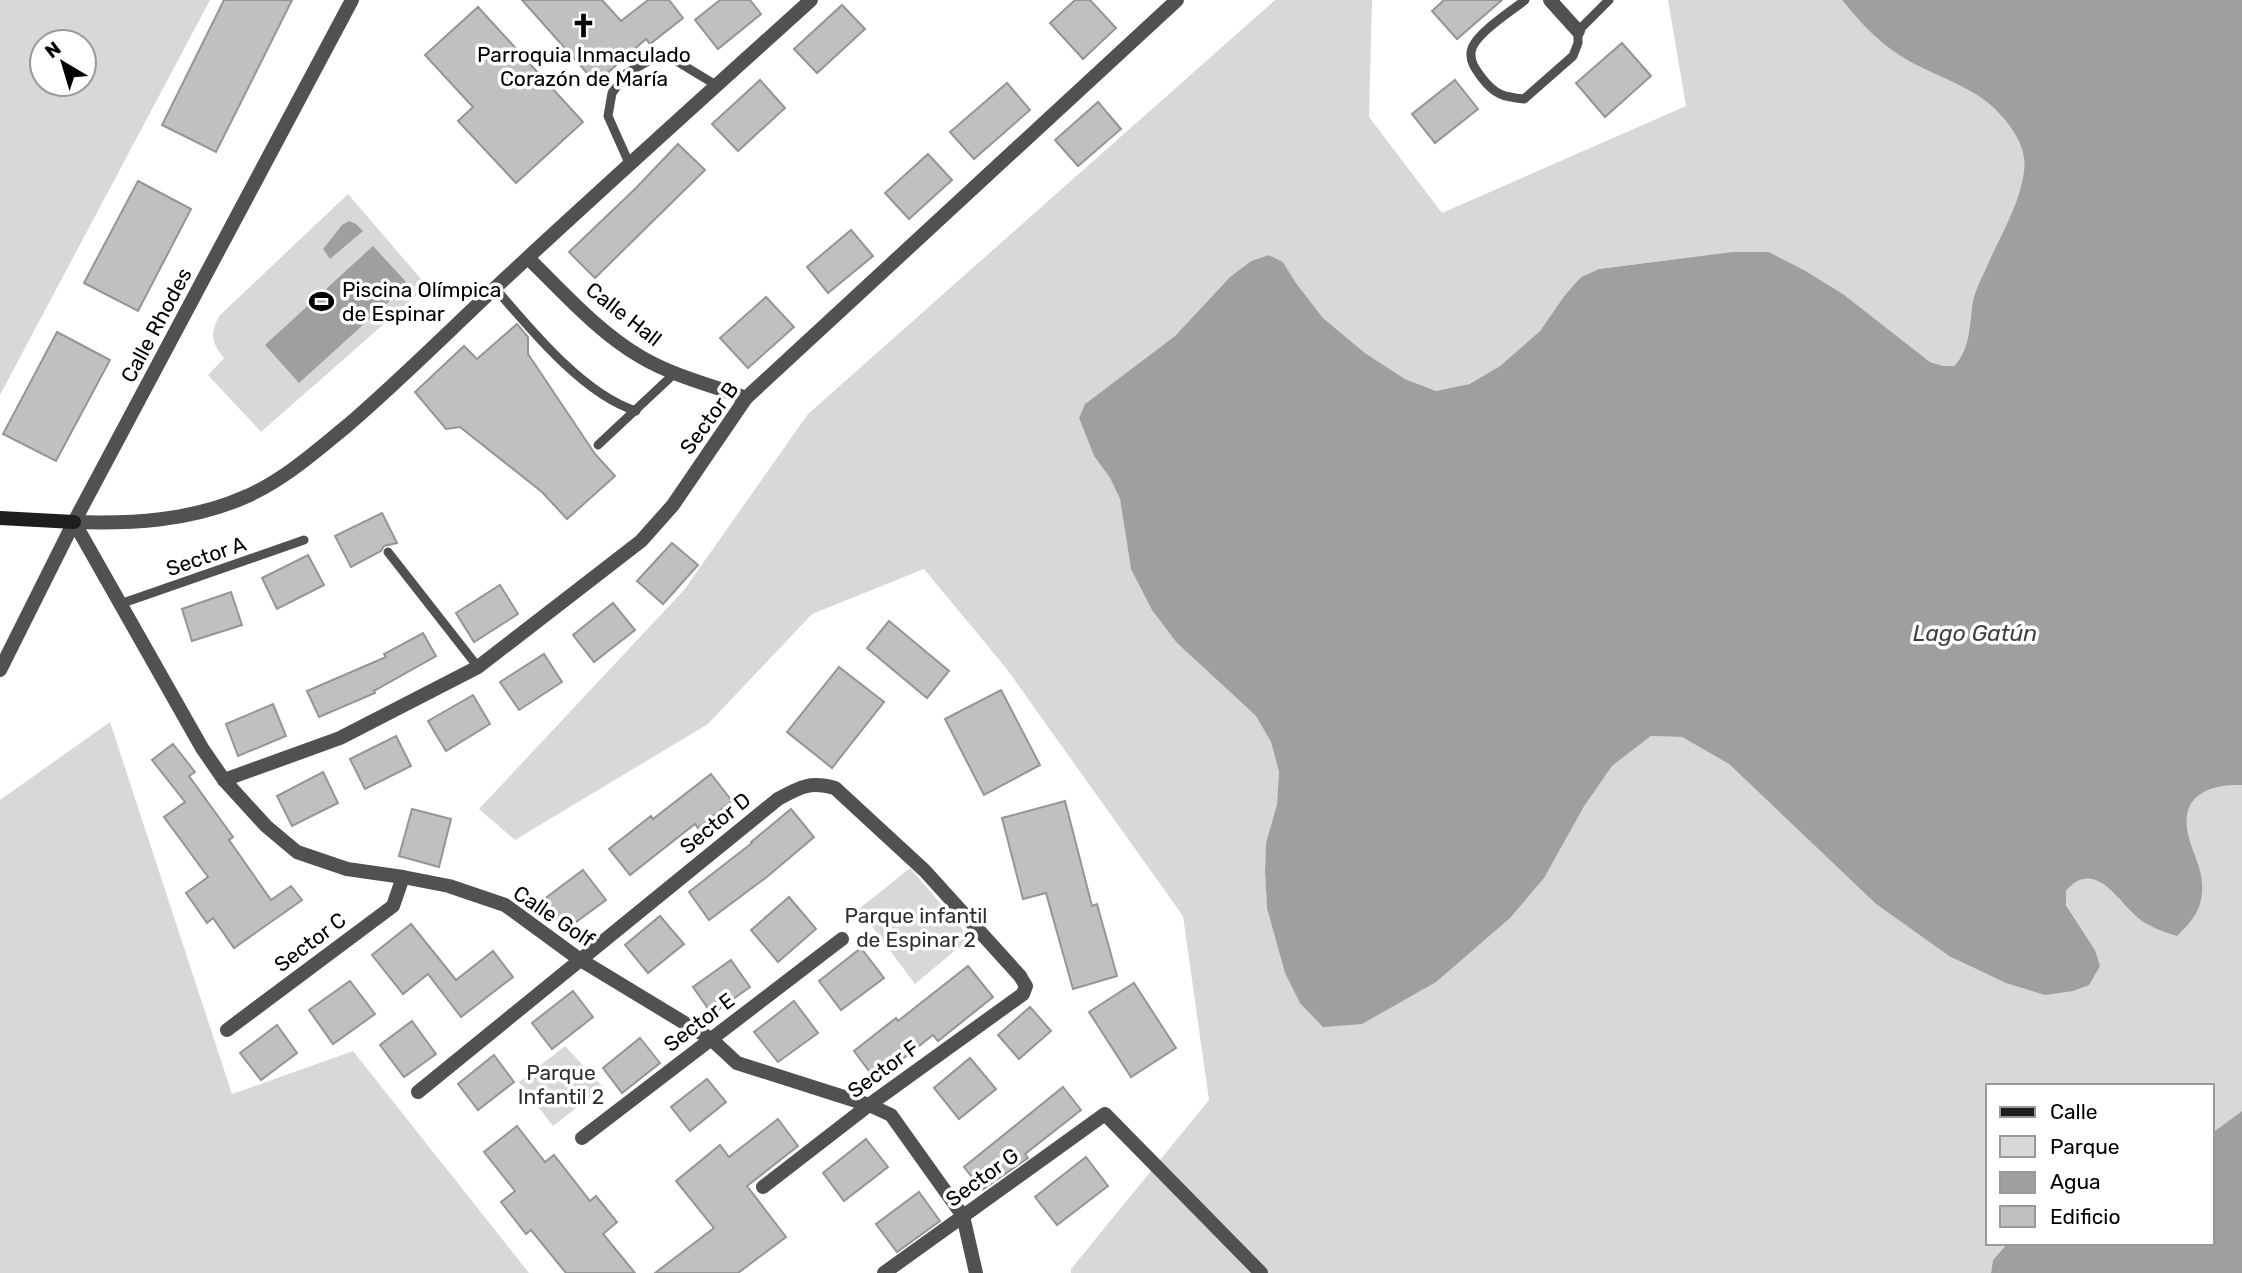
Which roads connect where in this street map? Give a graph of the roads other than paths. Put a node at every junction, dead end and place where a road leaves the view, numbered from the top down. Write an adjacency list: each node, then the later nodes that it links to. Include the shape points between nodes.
1 (352, 0): 17 (street, Calle Rhodes)
2 (1177, 0): 13 (street, Sector B)
3 (1525, 0): 7 (lane, via 1476,39 1471,52 1474,68 1503,97 1524,99 1534,91 1573,56)
4 (1550, 0): 7 (street)
5 (1609, 0): 7 (lane)
6 (802, 3): 8 (street)
7 (1578, 31)
8 (716, 85): 9 (street); 9 (lane, via 673,59 650,60 627,73 612,93 608,117)
9 (629, 163): 10 (street)
10 (527, 258): 11 (street); 12 (street, Calle Hall, via 620,343)
11 (495, 288): 14 (lane, via 584,383); 17 (street, via 290,472 247,496 178,517)
12 (676, 372): 13 (street, Calle Hall); 14 (lane)
13 (746, 397): 21 (street, Sector B, via 673,505 641,541)
14 (636, 411): 15 (lane)
15 (598, 445)
16 (0, 518): 17 (street)
17 (74, 522): 20 (street, Calle Golf); 22 (street, Calle Rhodes)
18 (304, 540): 20 (lane, Sector A)
19 (388, 552): 21 (lane)
20 (120, 604): 23 (street, Calle Golf)
21 (478, 667): 23 (street, Sector B, via 340,737)
22 (0, 670)
23 (224, 780): 24 (street, Calle Golf, via 266,827 297,852 347,869)
24 (403, 877): 26 (street, Calle Golf, via 505,905); 28 (street, Sector C, via 393,906)
25 (842, 939): 29 (street, Sector E)
26 (579, 959): 27 (street, Sector D, via 778,799 818,784 843,795 925,871); 29 (street, Calle Golf); 30 (street, Sector D)
27 (1026, 986): 31 (street, Sector F, via 1023,994)
28 (227, 1030)
29 (711, 1039): 31 (street, Calle Golf, via 737,1063); 32 (street, Sector E)
30 (418, 1092)
31 (869, 1105): 33 (street, Sector F); 34 (street, Calle Golf, via 891,1115)
32 (582, 1138)
33 (763, 1186)
34 (963, 1216): 35 (street, Sector G); 36 (street, Calle Golf); 37 (street, Sector G, via 1105,1114)
35 (884, 1273)
36 (976, 1273)
37 (1261, 1273)

